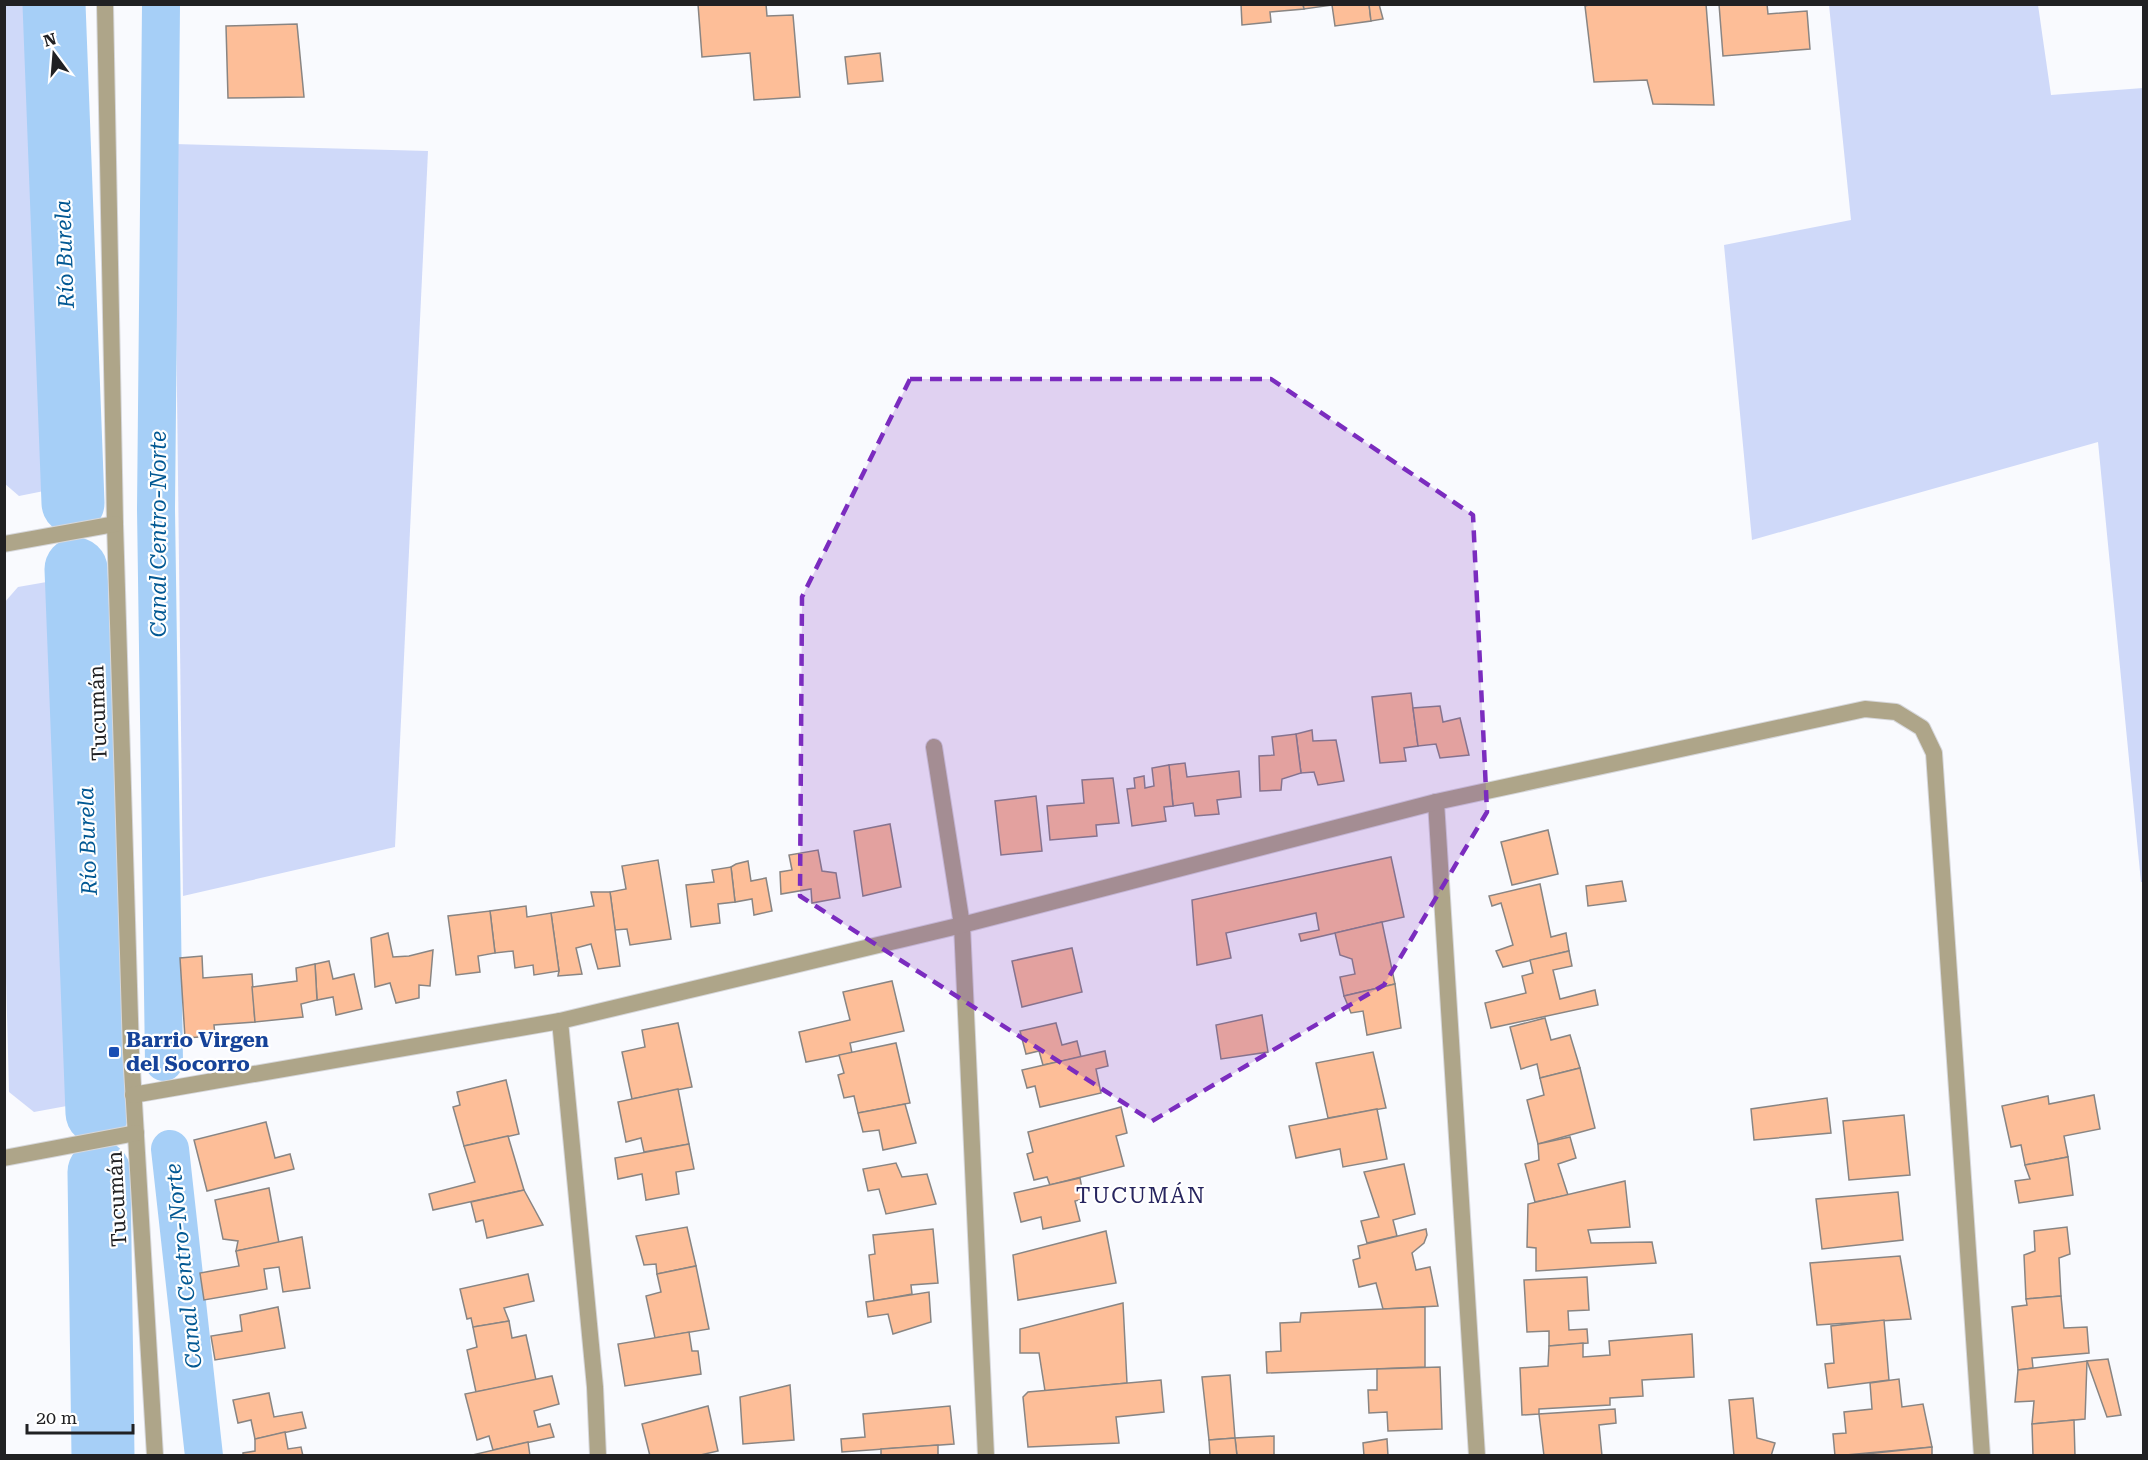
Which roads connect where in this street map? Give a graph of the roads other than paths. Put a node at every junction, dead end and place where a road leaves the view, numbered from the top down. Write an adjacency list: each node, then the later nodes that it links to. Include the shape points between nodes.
1 (105, 4): 2 (street, Tucumán)
2 (115, 524): 3 (street); 8 (street, Tucumán)
3 (4, 544)
4 (934, 747): 6 (street)
5 (1436, 802): 6 (street); 14 (street); 15 (street, via 1865,709 1896,712 1922,728 1934,753)
6 (962, 926): 7 (street); 13 (street)
7 (560, 1021): 8 (street); 12 (street)
8 (134, 1095): 9 (street, Tucumán)
9 (136, 1133): 10 (street); 11 (street, Tucumán)
10 (4, 1158)
11 (155, 1455)
12 (598, 1455)
13 (986, 1455)
14 (1477, 1455)
15 (1982, 1455)

